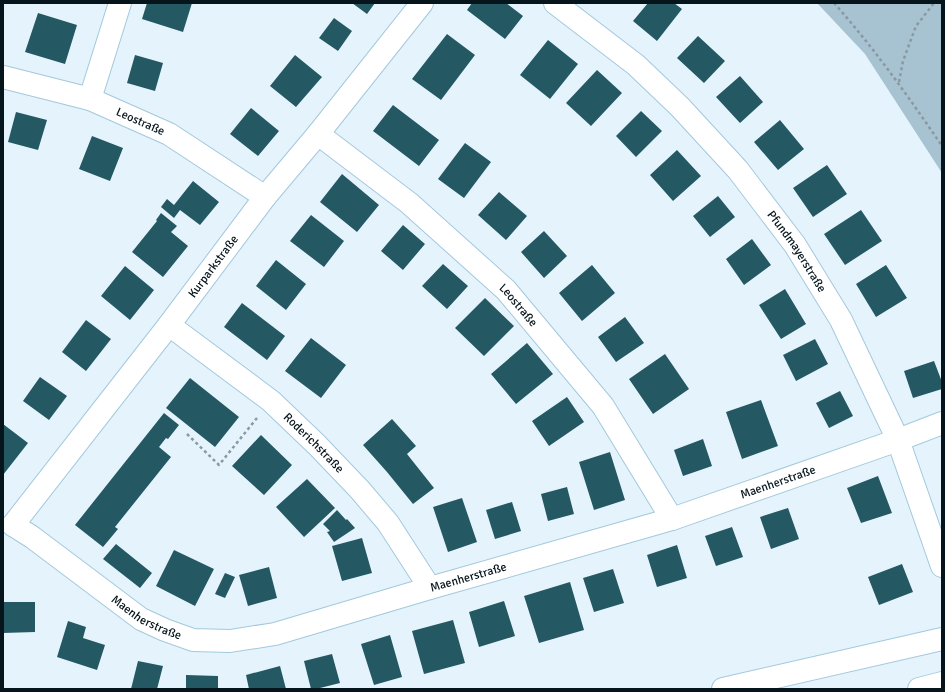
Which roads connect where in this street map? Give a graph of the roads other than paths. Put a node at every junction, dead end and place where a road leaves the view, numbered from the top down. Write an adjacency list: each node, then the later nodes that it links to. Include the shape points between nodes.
1 (120, 3): 5 (main road)
2 (422, 3): 6 (main road, Kurparkstraße)
3 (555, 3): 10 (main road, Pfundmayerstraße, via 636,65 680,107 738,170 795,245 841,320)
4 (3, 78): 5 (main road, Leostraße)
5 (90, 99): 7 (main road, Leostraße, via 169,134)
6 (318, 134): 7 (main road, Kurparkstraße); 11 (main road, Leostraße, via 409,203 506,290 603,406)
7 (265, 197): 8 (main road, Kurparkstraße)
8 (169, 325): 12 (main road, Kurparkstraße); 14 (main road, Roderichstraße, via 271,401 317,446 388,523)
9 (942, 423): 10 (main road, Maenherstraße)
10 (898, 440): 11 (main road, Maenherstraße); 13 (main road, Pfundmayerstraße)
11 (672, 519): 14 (main road, Maenherstraße)
12 (8, 525): 14 (main road, Maenherstraße, via 32,537 141,619 193,640 230,641 274,634)
13 (942, 566)
14 (430, 588)
15 (942, 639): 17 (main road)
16 (942, 683): 18 (main road)
17 (723, 689)
18 (919, 689)

